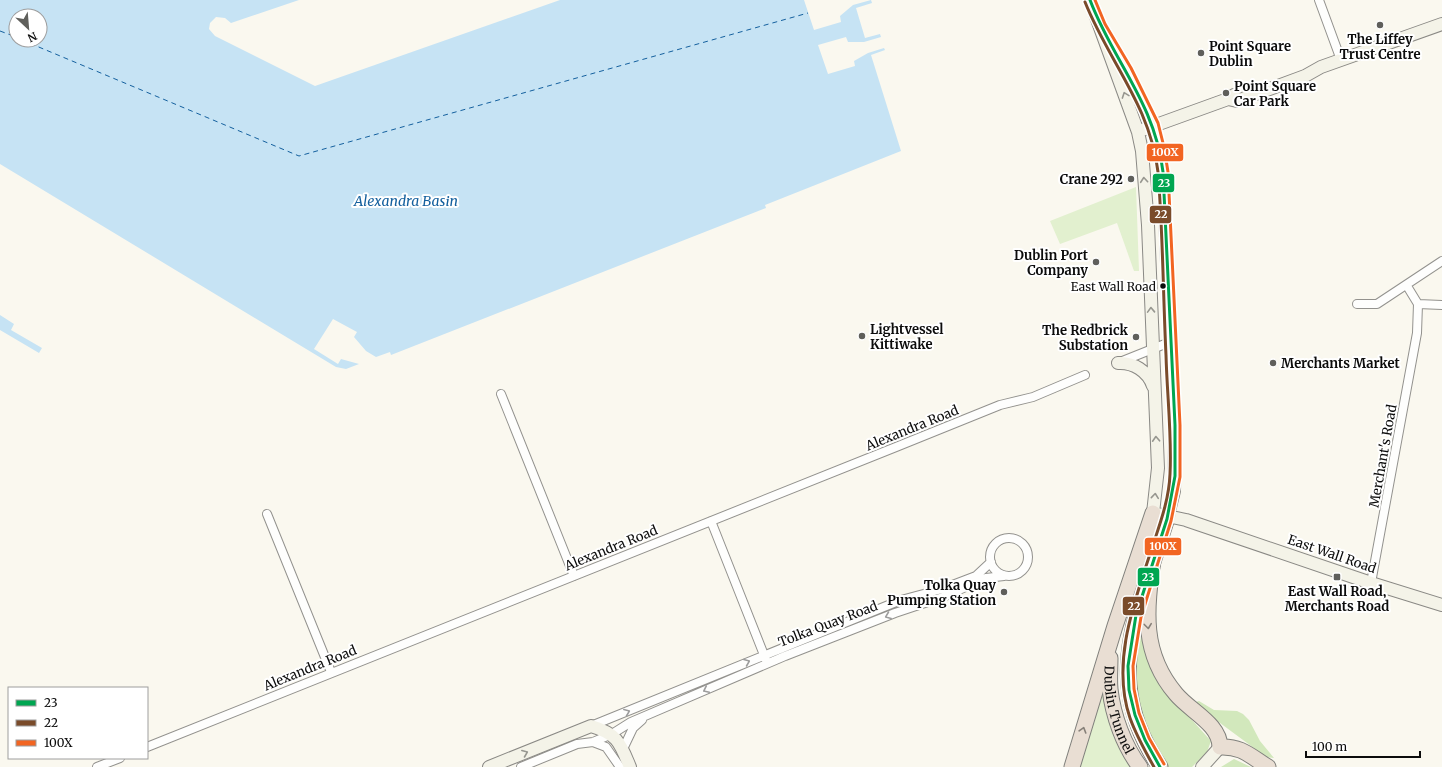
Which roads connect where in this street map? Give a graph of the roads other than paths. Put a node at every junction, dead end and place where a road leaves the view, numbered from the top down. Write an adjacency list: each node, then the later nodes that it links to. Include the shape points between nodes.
1 (1090, 0): 4 (main road)
2 (1319, 0): 5 (street)
3 (1442, 24): 5 (main road)
4 (1101, 29): 6 (main road, via 1116,52); 7 (main road, one-way to 4)
5 (1341, 60): 6 (main road, via 1321,68 1303,69)
6 (1153, 127): 7 (main road); 13 (main road, via 1161,160 1164,188)
7 (1138, 132): 14 (main road, one-way to 7, via 1148,225 1142,149)
8 (1442, 261): 9 (street)
9 (1407, 286): 10 (street, via 1378,304); 11 (street)
10 (1357, 304)
11 (1418, 304): 12 (street); 27 (street, Merchant's Road, via 1417,333)
12 (1442, 305)
13 (1170, 342): 14 (street); 21 (main road, via 1175,432 1174,491)
14 (1152, 349): 15 (street); 17 (main road)
15 (1118, 363): 17 (main road, via 1128,364 1142,371)
16 (1085, 375): 22 (street, Alexandra Road, via 1033,397 1000,405)
17 (1154, 389): 20 (main road, one-way to 17, via 1158,468)
18 (501, 394): 25 (street)
19 (267, 514): 32 (street)
20 (1153, 514): 21 (main road, East Wall Road); 29 (highway)
21 (1168, 515): 23 (highway); 27 (main road, East Wall Road)
22 (711, 521): 25 (street, Alexandra Road); 30 (street)
23 (1154, 560): 40 (highway, one-way to 40, via 1147,616 1149,637 1156,661 1176,694 1213,728 1220,739); 50 (highway, Dublin Tunnel, via 1138,608 1128,679 1135,719)
24 (991, 562): 26 (street, via 995,570); 26 (street, via 991,553 998,542 1011,539 1022,544 1028,554 1025,568 1014,576); 30 (street, Tolka Quay Road, via 976,576 942,589 901,600)
25 (574, 576): 32 (street, Alexandra Road)
26 (1004, 576): 31 (street, Tolka Quay Road, one-way to 31, via 986,578 943,597)
27 (1371, 583): 28 (main road, East Wall Road)
28 (1442, 605)
29 (1115, 626): 48 (highway, one-way to 29); 49 (highway, Dublin Tunnel, via 1110,657 1110,689 1115,716 1126,743)
30 (764, 655): 31 (street); 33 (street, Tolka Quay Road, one-way to 30)
31 (767, 663): 34 (street, Tolka Quay Road, one-way to 34)
32 (331, 672): 39 (street, Alexandra Road)
33 (660, 698): 34 (street); 36 (street, Tolka Quay Road, one-way to 33)
34 (664, 709): 35 (street, Tolka Quay Road)
35 (646, 717): 37 (street, Tolka Quay Road, via 631,722); 41 (street, via 633,728)
36 (591, 726): 37 (main road); 44 (main road, Tolka Quay Road, one-way to 36)
37 (612, 734): 38 (street, Tolka Quay Road); 41 (main road)
38 (593, 742): 45 (street, Tolka Quay Road, via 577,744); 46 (street, via 606,747)
39 (148, 747)
40 (1220, 747): 51 (main road); 52 (highway, via 1243,750)
41 (623, 749): 47 (main road)
42 (118, 759): 43 (street)
43 (98, 767)
44 (489, 767)
45 (521, 767)
46 (620, 767)
47 (630, 767)
48 (1072, 767)
49 (1140, 767)
50 (1160, 767)
51 (1202, 767)
52 (1268, 767)

